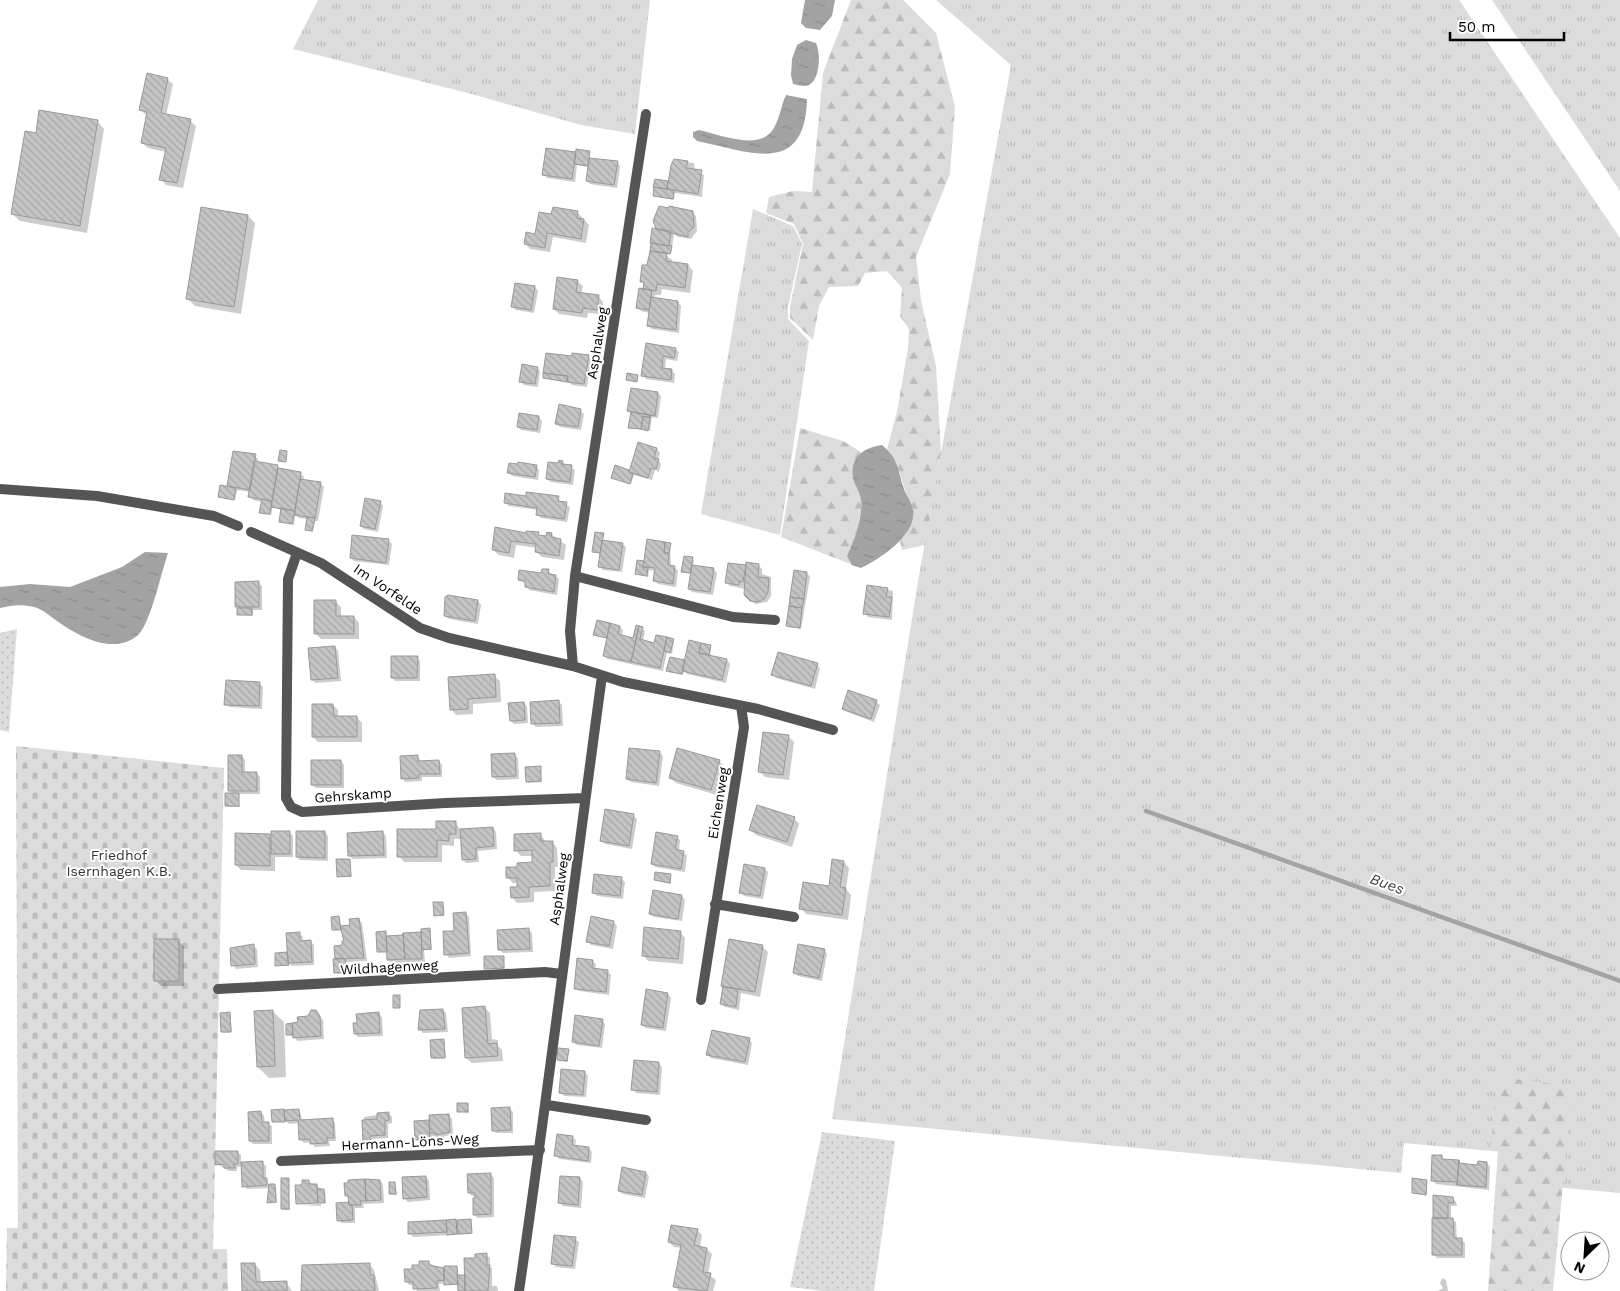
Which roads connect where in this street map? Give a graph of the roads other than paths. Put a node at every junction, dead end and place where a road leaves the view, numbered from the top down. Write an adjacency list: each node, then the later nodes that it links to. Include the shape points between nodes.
1 (646, 114): 6 (street, Asphalweg)
2 (0, 489): 3 (street, via 97,496 214,516)
3 (238, 526)
4 (251, 532): 5 (street, Im Vorfelde)
5 (297, 553): 8 (street, Im Vorfelde, via 341,574 420,628 449,638); 12 (street, Gehrskamp, via 288,579 286,798 291,807 302,812)
6 (575, 576): 7 (street, via 733,617); 8 (street, Asphalweg, via 570,632)
7 (775, 620)
8 (573, 666): 9 (street, Im Vorfelde)
9 (602, 676): 10 (street); 12 (street, Asphalweg)
10 (741, 706): 11 (street); 13 (street, Eichenweg, via 744,727)
11 (833, 730)
12 (585, 798): 15 (street, Asphalweg)
13 (715, 904): 14 (street); 17 (street, Eichenweg)
14 (794, 917)
15 (562, 974): 16 (street, Wildhagenweg, via 545,972); 18 (street, Asphalweg)
16 (218, 989)
17 (701, 1000)
18 (547, 1105): 19 (street); 20 (street, Asphalweg)
19 (646, 1120)
20 (540, 1150): 21 (street, Hermann-Löns-Weg); 22 (street, Asphalweg)
21 (281, 1161)
22 (519, 1291)

